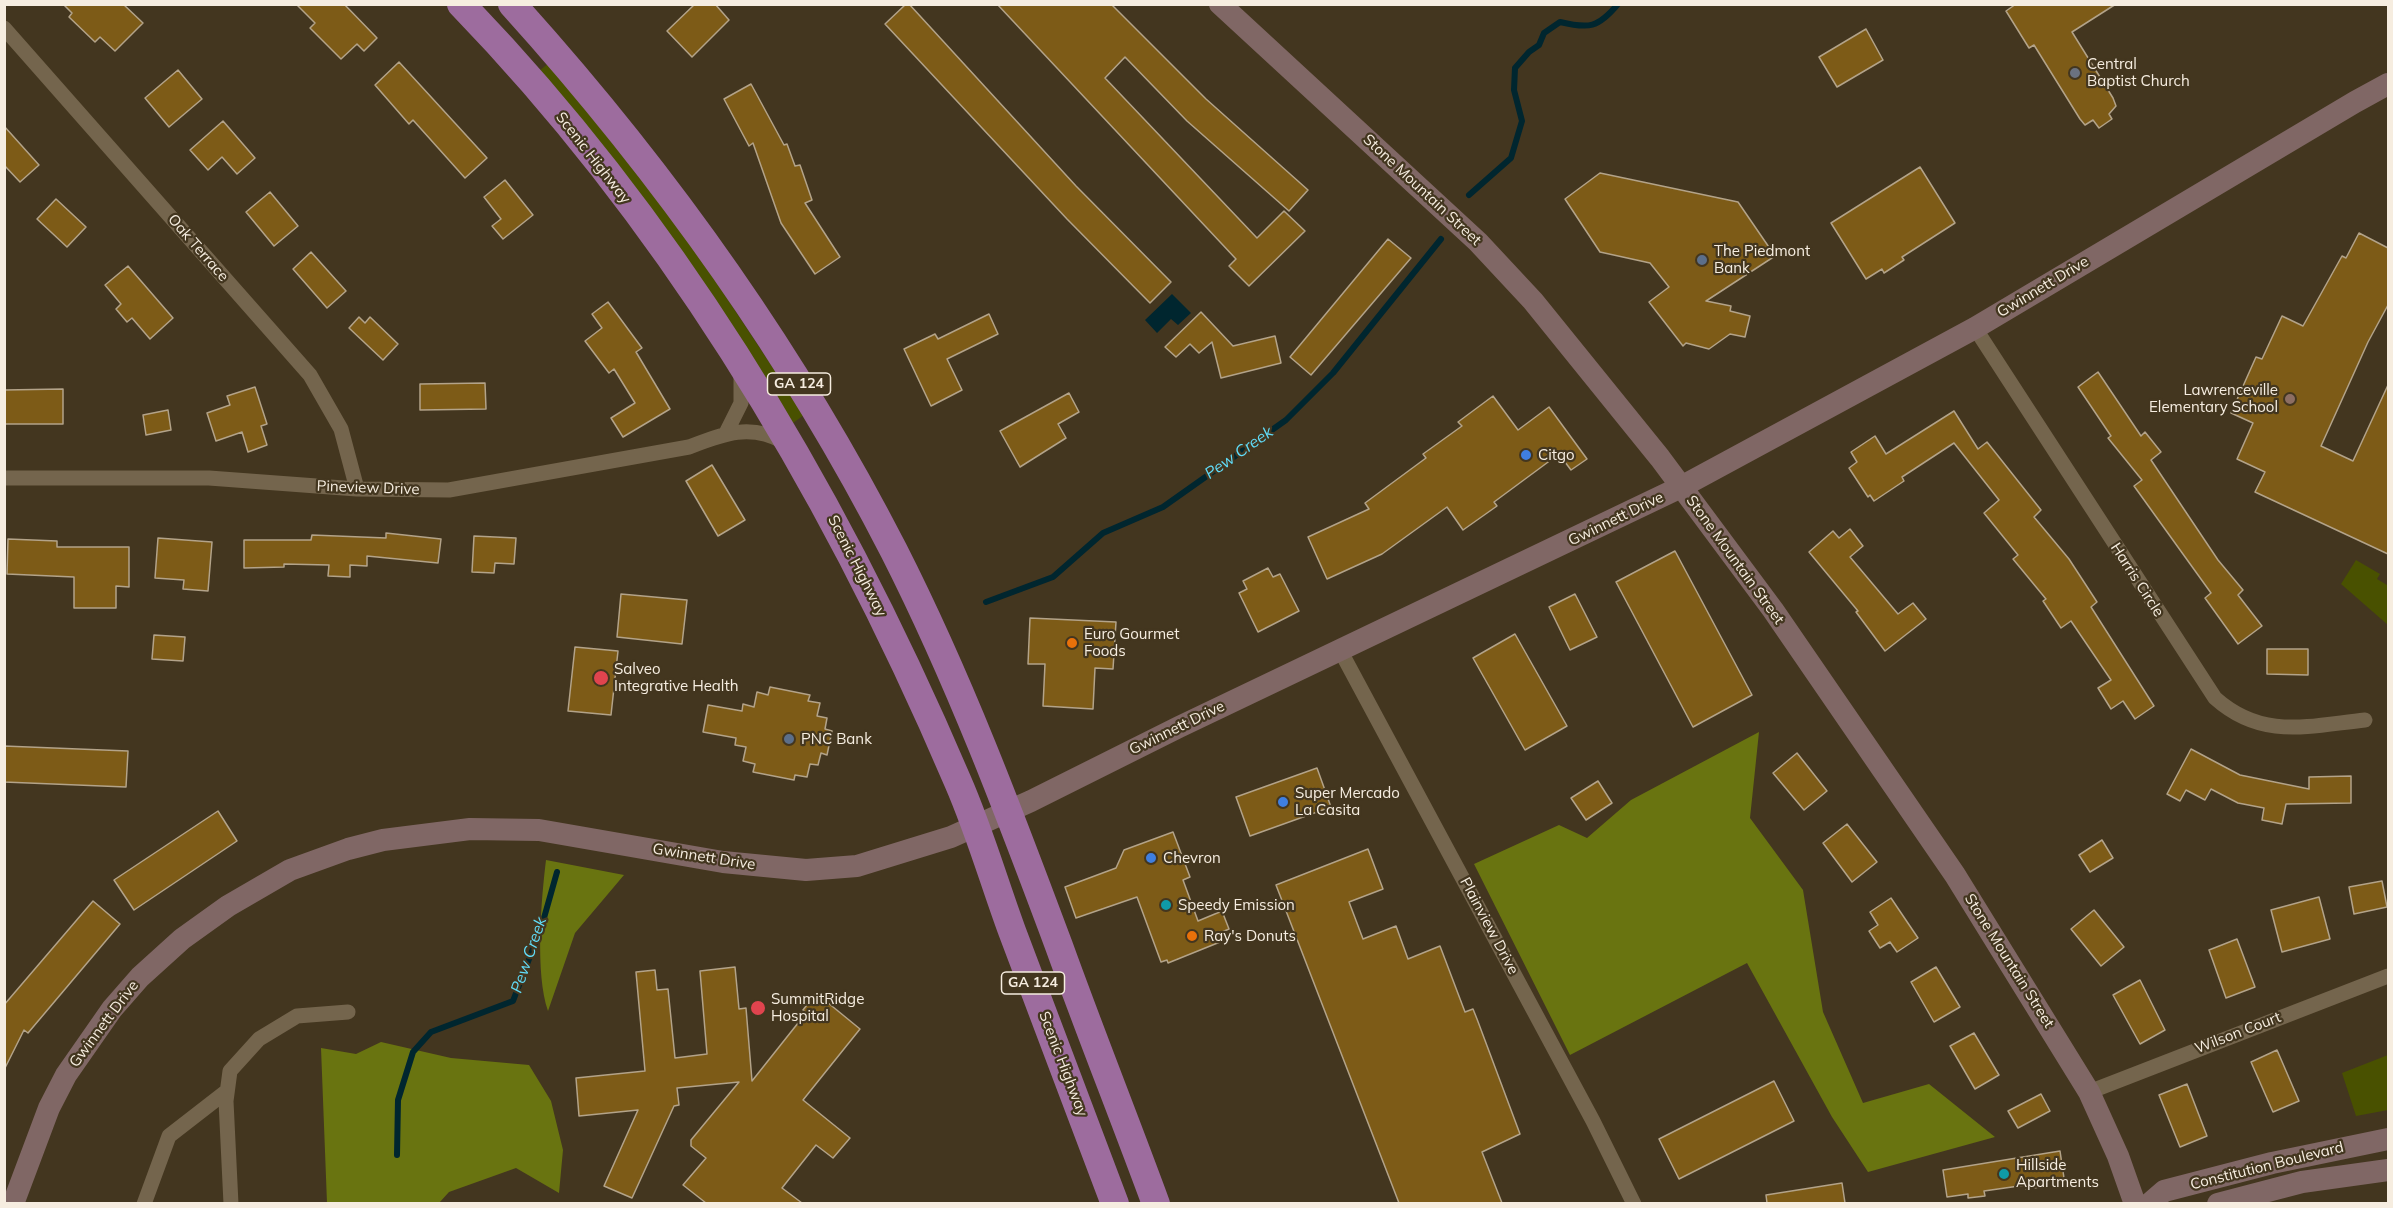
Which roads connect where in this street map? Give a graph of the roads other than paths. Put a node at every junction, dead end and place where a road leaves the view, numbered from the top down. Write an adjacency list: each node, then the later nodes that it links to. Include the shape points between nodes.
1 (461, 4): 7 (highway, Scenic Highway / GA 124, via 588,152 665,252)
2 (513, 4): 15 (highway, GA 124, via 626,135 751,308 807,396 914,593)
3 (1220, 4): 11 (street, Stone Mountain Street, via 1486,251 1533,301)
4 (4, 28): 12 (street, Oak Terrace, via 310,375 341,429)
5 (2388, 84): 6 (street, Gwinnett Drive)
6 (1975, 328): 11 (street, Gwinnett Drive); 14 (street, Harris Circle, via 2215,698 2249,721 2286,729)
7 (740, 363): 8 (street, via 741,403); 9 (highway, Scenic Highway / GA 124)
8 (726, 433): 9 (street, via 768,433); 12 (street, Pineview Drive, via 689,447 449,490)
9 (793, 447): 16 (highway, Scenic Highway / GA 124, via 909,669)
10 (4, 478): 12 (street, Pineview Drive, via 209,478)
11 (1681, 487): 13 (street, Gwinnett Drive); 20 (street, Stone Mountain Street, via 1885,769)
12 (357, 489)
13 (1340, 650): 15 (street, Gwinnett Drive); 28 (street, Plainview Drive)
14 (2365, 720)
15 (1008, 812): 16 (street, Gwinnett Drive); 27 (highway, GA 124)
16 (975, 825): 23 (street, Gwinnett Drive, via 887,859 806,870 723,862 572,835 503,828 427,832 383,840 290,870 228,906 182,939 112,1009 66,1075 49,1108); 26 (highway, Scenic Highway / GA 124)
17 (2388, 976): 20 (street, Wilson Court)
18 (348, 1012): 19 (street, via 297,1016 259,1039 230,1071)
19 (228, 1091): 24 (street, via 169,1136); 25 (street)
20 (2088, 1092): 29 (street, Stone Mountain Street, via 2114,1145)
21 (2388, 1139): 30 (street, Constitution Boulevard, via 2283,1160 2164,1191)
22 (2388, 1170): 31 (street, Constitution Boulevard, via 2302,1182)
23 (13, 1203)
24 (144, 1203)
25 (231, 1203)
26 (1115, 1203)
27 (1156, 1203)
28 (1634, 1203)
29 (2135, 1203)
30 (2149, 1203)
31 (2218, 1203)

